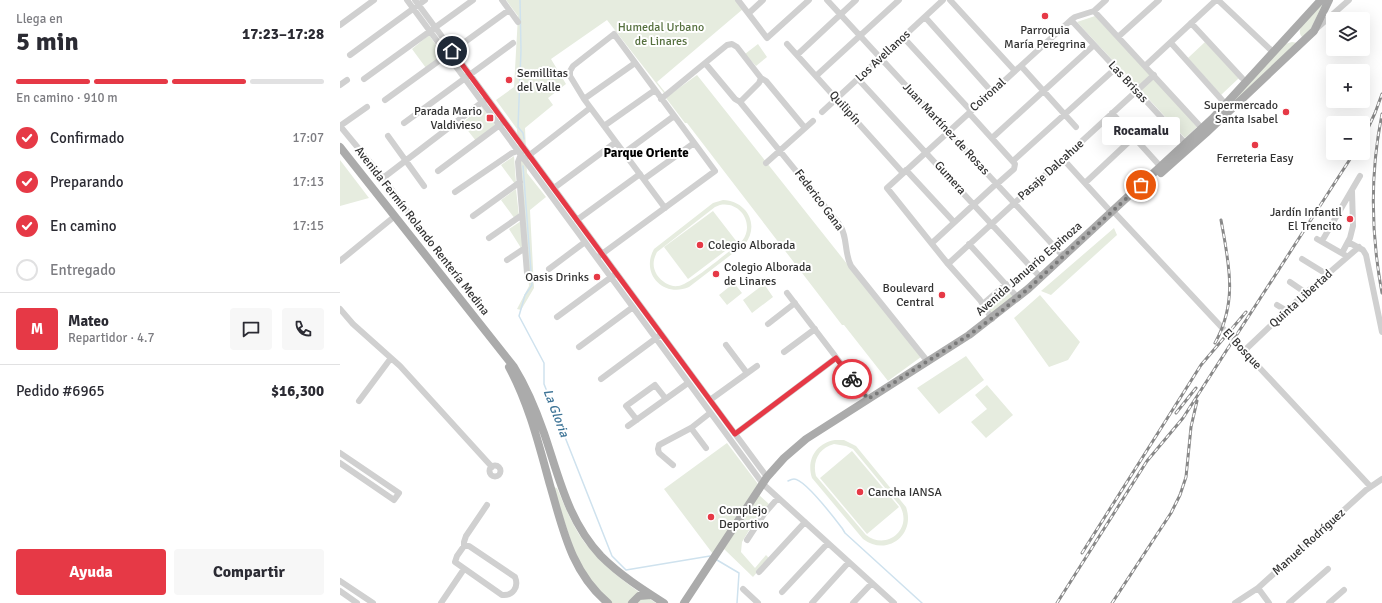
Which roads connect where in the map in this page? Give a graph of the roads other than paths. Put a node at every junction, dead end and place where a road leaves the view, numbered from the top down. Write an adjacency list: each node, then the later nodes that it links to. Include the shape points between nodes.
1 (374, 0): 29 (street)
2 (407, 0): 20 (street)
3 (424, 0): 20 (street)
4 (473, 0): 30 (street)
5 (502, 0): 21 (street)
6 (738, 0): 23 (street)
7 (763, 0): 23 (street)
8 (809, 0): 23 (street, via 768,38)
9 (827, 0): 24 (street, Juan Martínez de Rosas)
10 (856, 0): 24 (street)
11 (899, 0): 32 (street)
12 (950, 0): 49 (street)
13 (1159, 0): 34 (street)
14 (1217, 0): 28 (street); 39 (street)
15 (1321, 0): 39 (main road, Avenida Januario Espinoza)
16 (1329, 0): 31 (main road, Avenida Januario Espinoza)
17 (940, 1): 25 (street, Los Avellanos)
18 (1104, 1): 22 (street)
19 (1348, 1): 31 (street)
20 (416, 4): 30 (street); 41 (street)
21 (509, 10): 27 (street); 40 (street)
22 (1094, 11): 26 (street, Coironal); 34 (street)
23 (749, 14)
24 (840, 14): 32 (street, Juan Martínez de Rosas); 42 (street)
25 (925, 17): 33 (street, Los Avellanos); 62 (street)
26 (1071, 20): 38 (street, Las Brisas); 46 (street, Coironal)
27 (518, 22)
28 (1191, 24): 36 (street); 54 (street)
29 (340, 25)
30 (433, 29): 40 (street); 57 (street)
31 (1314, 31): 115 (main road, Avenida Januario Espinoza, via 1195,143)
32 (860, 36): 43 (street, Juan Martínez de Rosas); 52 (street)
33 (903, 37): 43 (street, Los Avellanos); 73 (street)
34 (1118, 37): 47 (street)
35 (513, 43): 51 (street)
36 (1171, 43): 47 (street); 68 (street)
37 (787, 44): 42 (street, Quilipín)
38 (1094, 45): 48 (street, Las Brisas); 60 (street)
39 (1273, 52): 91 (main road, Avenida Januario Espinoza, via 1219,112)
40 (450, 53): 51 (street); 66 (street)
41 (350, 55)
42 (797, 55): 52 (street, Quilipín)
43 (881, 58): 55 (street, Los Avellanos); 85 (street, Juan Martínez de Rosas)
44 (635, 62): 59 (street); 63 (street); 63 (street, via 614,34 570,71 570,76)
45 (705, 63): 53 (street, via 727,45 732,44); 64 (street); 69 (street, Federico Gana)
46 (1021, 66): 49 (street, Coironal); 60 (street)
47 (1145, 66): 50 (street)
48 (1116, 68): 61 (street, Las Brisas); 75 (street)
49 (1016, 71): 62 (street, Coironal)
50 (1154, 75): 61 (street, Pasaje Dalcahue); 80 (street)
51 (467, 76): 67 (street); 78 (street)
52 (816, 76): 65 (street, Quilipín)
53 (761, 78): 69 (street); 84 (street)
54 (1242, 78)
55 (858, 79): 65 (street, Los Avellanos); 94 (street, Gumera)
56 (347, 80): 58 (street)
57 (364, 80)
58 (340, 85)
59 (655, 90): 64 (street); 82 (street)
60 (1044, 91): 75 (street); 88 (street)
61 (1137, 91): 74 (street, Pasaje Dalcahue); 91 (street, Las Brisas)
62 (992, 92): 73 (street, Coironal)
63 (584, 99): 71 (street)
64 (661, 99): 76 (street)
65 (837, 99): 72 (street, Los Avellanos); 103 (street, Quilipín)
66 (385, 100)
67 (485, 100): 79 (street); 98 (street)
68 (1222, 100)
69 (740, 102): 93 (street, Federico Gana)
70 (367, 106): 81 (street)
71 (590, 108): 82 (street); 96 (street)
72 (822, 112)
73 (970, 112): 85 (street, Coironal); 88 (street)
74 (1112, 113): 87 (street); 97 (street, Pasaje Dalcahue)
75 (1064, 114): 83 (street); 99 (street)
76 (674, 116): 90 (street); 95 (street)
77 (813, 121): 84 (street)
78 (404, 123)
79 (502, 123): 96 (street); 96 (street); 102 (street)
80 (1199, 125)
81 (340, 126): 106 (street)
82 (604, 126): 89 (street)
83 (1076, 127)
84 (805, 128): 93 (street)
85 (948, 132): 94 (street, Coironal); 110 (street, Juan Martínez de Rosas)
86 (388, 136): 98 (street)
87 (1134, 137): 101 (street); 109 (street)
88 (992, 138): 99 (street)
89 (616, 142): 95 (street); 112 (street)
90 (694, 143): 107 (street); 118 (street, via 715,172)
91 (1185, 144): 101 (main road, Avenida Januario Espinoza)
92 (340, 147): 122 (main road, Avenida Fermín Rolando Rentería Medina)
93 (780, 151): 100 (street); 174 (street, Federico Gana, via 841,226 852,266)
94 (926, 152): 103 (street, Coironal); 117 (street, Gumera)
95 (624, 153): 104 (street)
96 (523, 155): 108 (street, via 518,162); 112 (street); 114 (street, via 512,152); 128 (street)
97 (1063, 159): 109 (street, El Bosque); 116 (street, Pasaje Dalcahue)
98 (406, 161): 106 (street); 111 (street)
99 (1013, 161): 110 (street, via 1015,167)
100 (766, 163)
101 (1160, 166): 115 (main road, Avenida Januario Espinoza)
102 (438, 171)
103 (905, 171): 125 (street, Quilipín); 130 (street, Coironal, via 887,188)
104 (640, 174): 107 (street); 124 (street)
105 (1360, 176): 113 (street)
106 (383, 178): 119 (street)
107 (644, 179): 118 (street)
108 (520, 182): 121 (street); 123 (street)
109 (1085, 183): 120 (street, El Bosque)
110 (997, 184): 116 (street, Juan Martínez de Rosas); 117 (street)
111 (424, 186)
112 (554, 188): 124 (street)
113 (1352, 191): 129 (street, via 1353,226); 134 (street, via 1319,240)
114 (455, 192)
115 (1132, 194): 120 (main road, Avenida Januario Espinoza)
116 (1014, 203): 126 (street, Pasaje Dalcahue); 136 (street, Juan Martínez de Rosas)
117 (974, 204): 125 (street); 126 (street, Gumera)
118 (665, 208): 135 (street)
119 (408, 212)
120 (1112, 212): 136 (main road, Avenida Januario Espinoza); 170 (street, El Bosque)
121 (522, 215): 127 (street); 133 (street)
122 (395, 216): 141 (street); 163 (main road, Avenida Fermín Rolando Rentería Medina)
123 (473, 216)
124 (577, 220): 135 (street)
125 (954, 222): 130 (street)
126 (992, 224): 131 (street, Pasaje Dalcahue); 148 (street, Gumera)
127 (489, 238)
128 (585, 242): 138 (street); 143 (street)
129 (1348, 242): 132 (street); 134 (street)
130 (932, 243): 142 (street)
131 (969, 244): 142 (street, Pasaje Dalcahue); 150 (street)
132 (1359, 247): 137 (street, Quinta Libertad); 165 (street, via 1366,255)
133 (525, 248): 140 (street); 144 (street)
134 (1342, 252): 137 (street)
135 (602, 254): 138 (street); 145 (street)
136 (1064, 257): 148 (main road, Avenida Januario Espinoza)
137 (1349, 257): 146 (street, Quinta Libertad)
138 (597, 258): 147 (street)
139 (1302, 259): 146 (street)
140 (507, 260)
141 (340, 262)
142 (948, 264): 155 (street)
143 (549, 269)
144 (527, 273)
145 (616, 273): 147 (street); 166 (street)
146 (1328, 275): 152 (street, Quinta Libertad)
147 (611, 277): 157 (street); 160 (street)
148 (1041, 278): 153 (main road, Avenida Januario Espinoza)
149 (1290, 282): 152 (street)
150 (1006, 284): 153 (street); 155 (street, Avenida Januario Espinoza)
151 (787, 292): 154 (street)
152 (1306, 293): 159 (street, Quinta Libertad)
153 (1018, 298): 161 (main road, Avenida Januario Espinoza)
154 (795, 303): 162 (street); 164 (street)
155 (983, 304): 161 (street)
156 (1277, 305): 159 (street)
157 (633, 307): 167 (street); 169 (street)
158 (340, 309): 172 (street)
159 (1287, 311): 170 (street, Quinta Libertad)
160 (557, 317)
161 (992, 319): 174 (main road, Avenida Januario Espinoza)
162 (768, 324)
163 (485, 330): 217 (main road, Avenida Fermín Rolando Rentería Medina, via 514,367 528,391 562,491 580,529 597,552 634,584); 224 (main road, Avenida Fermín Rolando Rentería Medina, via 512,374 526,404 573,559 590,585)
164 (815, 330): 171 (street); 173 (street)
165 (1382, 332)
166 (661, 334): 167 (street); 181 (street)
167 (656, 338): 177 (street); 178 (street)
168 (726, 345): 176 (street)
169 (579, 347)
170 (1244, 351): 199 (street, El Bosque)
171 (784, 352)
172 (390, 358): 182 (street); 196 (street)
173 (836, 358): 180 (street); 189 (street)
174 (928, 362): 180 (main road, Avenida Januario Espinoza)
175 (757, 366): 176 (street)
176 (746, 373): 181 (street)
177 (601, 379)
178 (688, 383): 179 (street); 183 (street)
179 (666, 399): 185 (street); 185 (street, via 655,385 626,406)
180 (868, 399): 198 (main road, Avenida Januario Espinoza, via 799,445)
181 (710, 400): 184 (street)
182 (359, 401)
183 (710, 413): 186 (street); 188 (street)
184 (722, 417): 186 (street); 189 (street)
185 (637, 420): 187 (street)
186 (716, 421): 194 (street)
187 (628, 426)
188 (691, 428): 190 (street); 195 (street, via 658,447 659,453)
189 (735, 434): 192 (street)
190 (706, 448)
191 (340, 453): 193 (street, via 399,493 394,500)
192 (755, 461): 194 (street); 198 (street)
193 (340, 463)
194 (749, 465): 198 (street)
195 (673, 466)
196 (492, 467)
197 (1382, 479): 199 (street, Manuel Rodríguez)
198 (765, 481): 200 (street); 218 (main road, Avenida Januario Espinoza)
199 (1370, 486): 212 (street, Manuel Rodríguez)
200 (778, 498): 202 (street); 203 (street)
201 (487, 505): 205 (street, via 466,536)
202 (805, 522): 204 (street); 209 (street)
203 (747, 540)
204 (828, 543): 206 (street); 216 (street)
205 (464, 546): 207 (street, via 455,560); 207 (street, via 469,546 515,577 516,587 511,594 502,595)
206 (849, 562): 211 (street); 227 (street)
207 (464, 569): 223 (street)
208 (1328, 570): 231 (street)
209 (759, 572)
210 (340, 581): 222 (street)
211 (872, 583): 220 (street); 228 (street)
212 (1258, 588): 229 (street, Manuel Rodríguez); 230 (street)
213 (743, 589): 219 (street)
214 (1344, 590): 232 (street)
215 (340, 591): 221 (street)
216 (782, 592)
217 (652, 595): 225 (main road, via 639,596); 226 (main road, Avenida Fermín Rolando Rentería Medina)
218 (687, 601)
219 (756, 602)
220 (891, 602)
221 (357, 603)
222 (373, 603)
223 (440, 603)
224 (608, 603)
225 (632, 603)
226 (664, 603)
227 (812, 603)
228 (853, 603)
229 (1235, 603)
230 (1269, 603)
231 (1289, 603)
232 (1329, 603)

